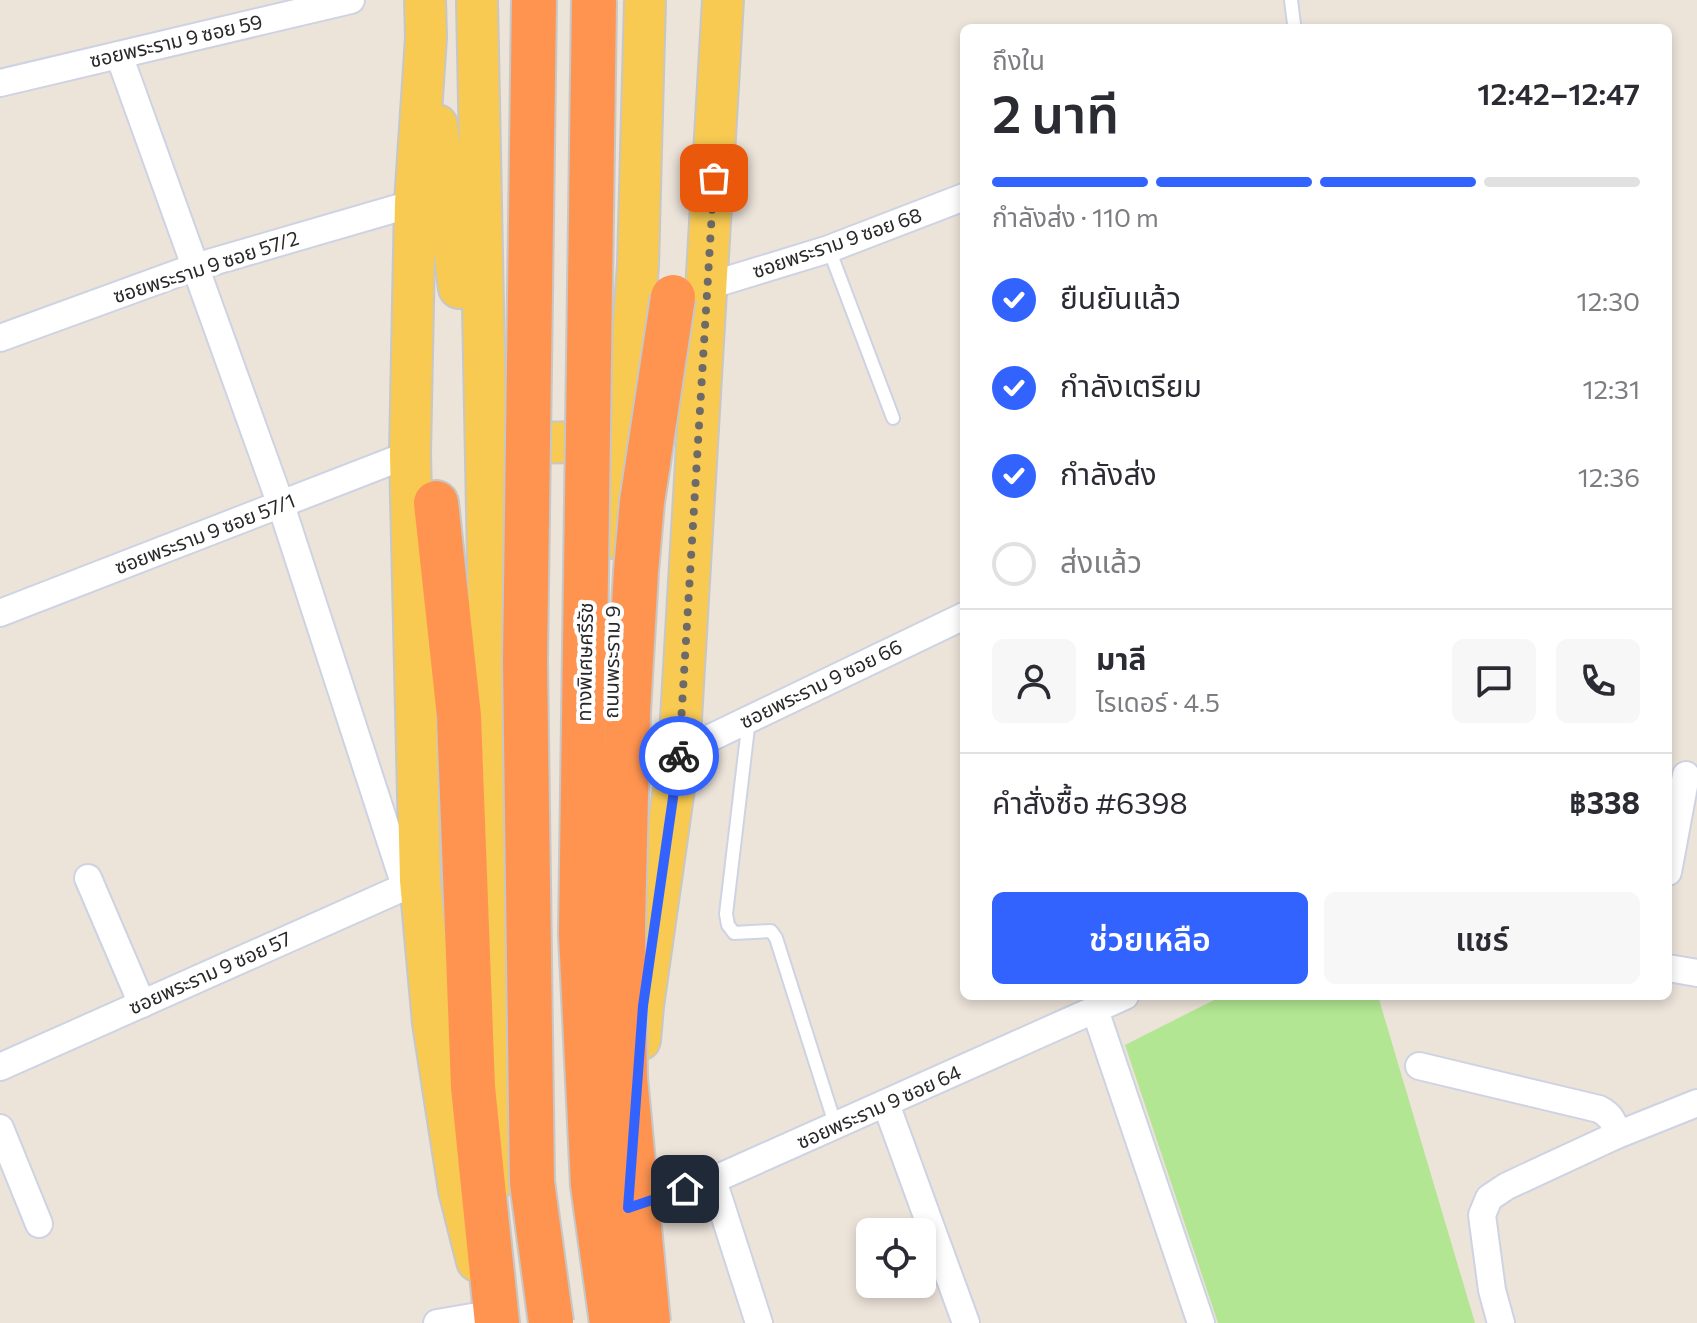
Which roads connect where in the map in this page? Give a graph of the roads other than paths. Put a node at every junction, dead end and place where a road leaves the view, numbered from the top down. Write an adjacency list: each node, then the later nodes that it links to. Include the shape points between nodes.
1 (351, 0): 8 (street, ซอยพระราม 9 ซอย 59)
2 (477, 0): 21 (main road)
3 (534, 0): 50 (highway, bridge, via 525,661 532,1182)
4 (594, 0): 51 (highway, ทางพิเศษศรีรัช, bridge, via 581,934 593,1185)
5 (645, 0): 22 (main road, ถนนพระราม 9, via 638,265)
6 (723, 0): 17 (main road)
7 (1291, 0): 10 (lane)
8 (320, 4): 11 (street, ซอยพระราม 9 ซอย 59)
9 (425, 18): 14 (main road); 21 (main road)
10 (1294, 24)
11 (119, 55): 12 (street, ซอยพระราม 9 ซอย 59); 16 (street)
12 (0, 83)
13 (960, 199): 15 (street, ซอยพระราม 9 ซอย 68)
14 (415, 203): 16 (street, ซอยพระราม 9 ซอย 57/2); 20 (main road)
15 (829, 249): 17 (street, ซอยพระราม 9 ซอย 68); 19 (lane)
16 (195, 267): 18 (street, ซอยพระราม 9 ซอย 57/2); 24 (street)
17 (691, 292): 28 (main road); 53 (highway, bridge, via 643,489 628,712 625,1078)
18 (0, 338)
19 (893, 418)
20 (410, 454): 24 (street, ซอยพระราม 9 ซอย 57/1); 32 (main road)
21 (485, 482): 22 (main road, via 510,453 551,442 592,443); 48 (main road)
22 (622, 484): 46 (main road, ถนนพระราม 9, via 613,608 606,930)
23 (436, 503): 48 (highway, via 459,716 473,1087)
24 (281, 505): 25 (street, ซอยพระราม 9 ซอย 57/1); 32 (street)
25 (0, 613)
26 (960, 618): 27 (street, ซอยพระราม 9 ซอย 66)
27 (749, 719): 28 (street, ซอยพระราม 9 ซอย 66); 42 (lane, via 728,925 734,933 763,930 776,938)
28 (679, 753): 46 (main road, via 643,1006)
29 (1686, 775): 30 (street)
30 (1672, 850)
31 (88, 878): 36 (street)
32 (412, 883): 36 (street, ซอยพระราม 9 ซอย 57); 48 (main road, via 459,1190)
33 (1672, 969): 34 (street)
34 (1697, 973)
35 (1116, 1000): 37 (street, ซอยพระราม 9 ซอย 64)
36 (142, 1004): 39 (street, ซอยพระราม 9 ซอย 57)
37 (1095, 1010): 41 (street, ซอยพระราม 9 ซอย 64); 56 (street)
38 (1419, 1066): 44 (street, via 1599,1109 1614,1122)
39 (0, 1067)
40 (1697, 1103): 44 (street)
41 (886, 1104): 42 (street, ซอยพระราม 9 ซอย 64); 55 (street)
42 (836, 1127): 45 (street, ซอยพระราม 9 ซอย 64)
43 (0, 1128): 47 (street)
44 (1617, 1135): 57 (street, via 1489,1198 1482,1215)
45 (713, 1180): 46 (street, ซอยพระราม 9 ซอย 64); 54 (street)
46 (627, 1213): 52 (main road, ถนนพระราม 9)
47 (39, 1224)
48 (500, 1321): 49 (street)
49 (437, 1323)
50 (551, 1323)
51 (612, 1323)
52 (640, 1323)
53 (648, 1323)
54 (759, 1323)
55 (966, 1323)
56 (1201, 1323)
57 (1501, 1323)

